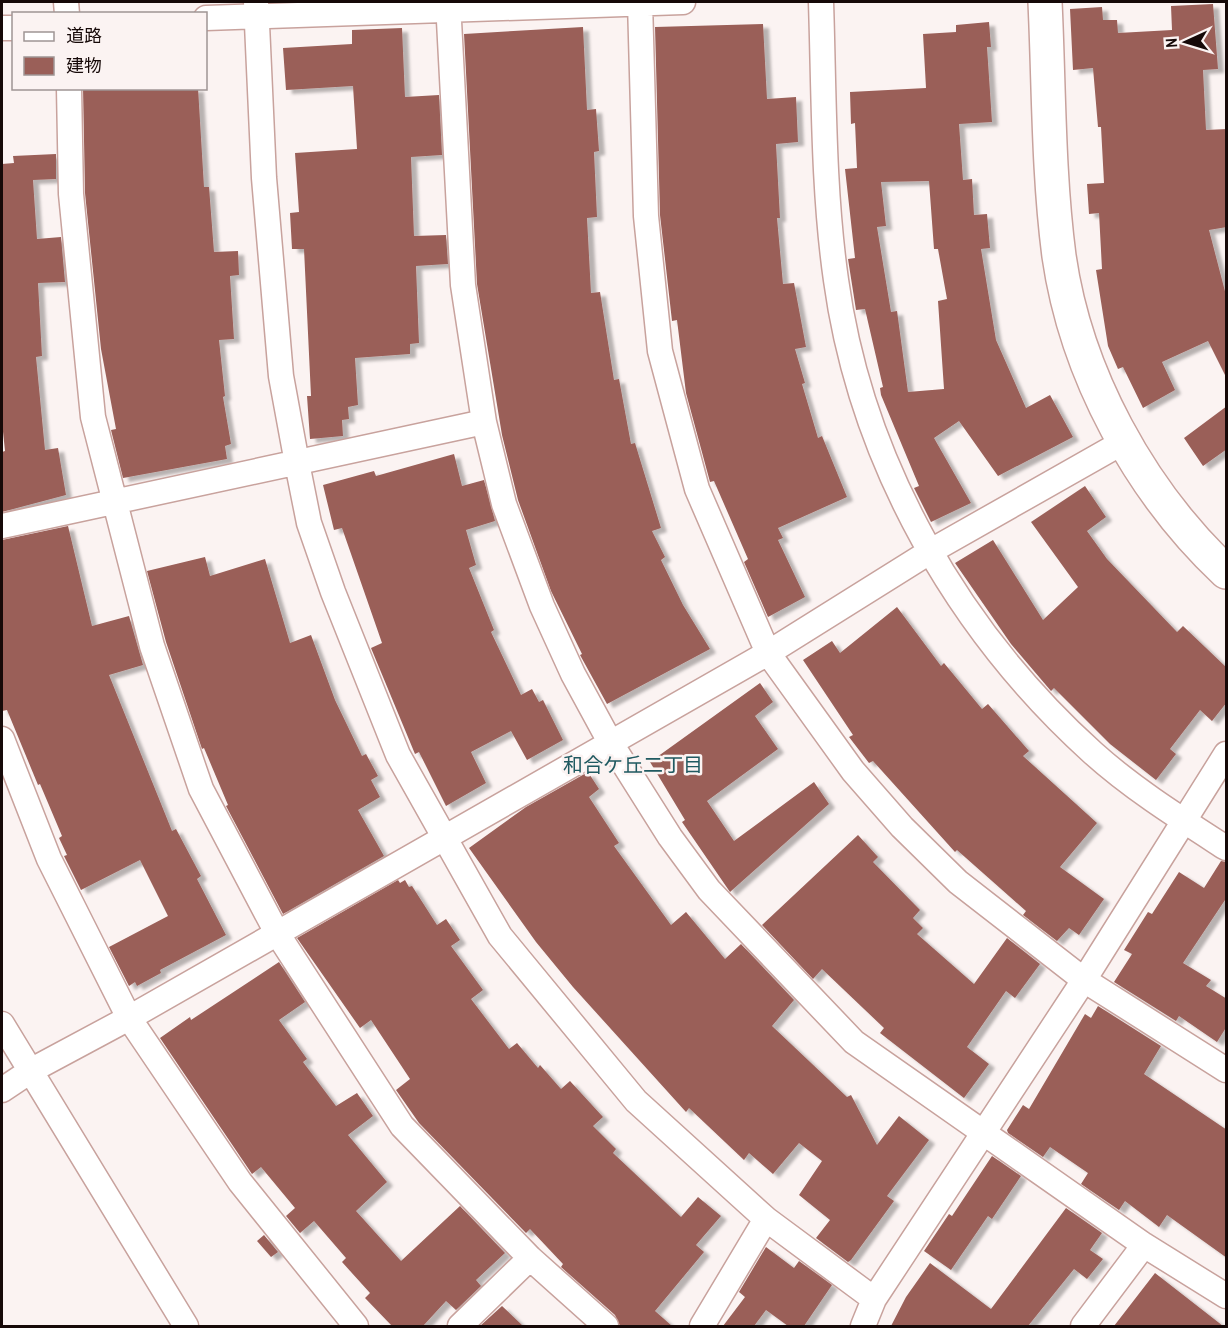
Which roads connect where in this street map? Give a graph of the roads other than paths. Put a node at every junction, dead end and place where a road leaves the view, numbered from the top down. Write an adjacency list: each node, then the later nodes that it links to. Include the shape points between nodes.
1 (683, 2): 4 (street)
2 (820, 2): 14 (street, via 838,292 854,371 873,431)
3 (1045, 2): 10 (street, via 1053,190 1060,258 1073,316 1095,380)
4 (640, 3): 5 (street); 16 (street, via 646,216 660,351 697,489)
5 (448, 6): 6 (street); 9 (street, via 463,285)
6 (256, 8): 7 (street); 11 (street, via 264,178 280,376)
7 (207, 18)
8 (69, 90): 12 (street, via 71,194 93,417)
9 (484, 422): 11 (street); 18 (street, via 504,504 542,606)
10 (1125, 441): 14 (street); 15 (street, via 1161,500 1196,544)
11 (297, 463): 12 (street); 21 (street, via 309,523 333,592 398,755)
12 (114, 502): 13 (street); 23 (street, via 152,646 201,789)
13 (2, 526)
14 (931, 551): 16 (street); 20 (street, via 953,592 1039,701 1094,754)
15 (1227, 572)
16 (768, 653): 18 (street); 24 (street, via 853,771 902,827 958,882)
17 (2, 739): 25 (street, via 49,859)
18 (610, 742): 21 (street); 30 (street, via 709,890 846,1034)
19 (1227, 754): 20 (street)
20 (1186, 823): 22 (street); 24 (street)
21 (444, 837): 23 (street); 31 (street, via 500,936 636,1101)
22 (1227, 848)
23 (277, 933): 25 (street); 33 (street, via 402,1126)
24 (1084, 980): 28 (street); 30 (street)
25 (129, 1018): 27 (street); 37 (street, via 240,1182)
26 (2, 1024): 27 (street)
27 (32, 1070): 29 (street); 36 (street)
28 (1227, 1070)
29 (2, 1090)
30 (984, 1132): 32 (street); 35 (street)
31 (766, 1219): 35 (street); 40 (street)
32 (1144, 1245): 34 (street); 42 (street)
33 (530, 1258): 38 (street); 39 (street)
34 (1227, 1296)
35 (873, 1299): 41 (street)
36 (186, 1326)
37 (356, 1326)
38 (460, 1326)
39 (606, 1326)
40 (702, 1326)
41 (863, 1326)
42 (1083, 1326)

